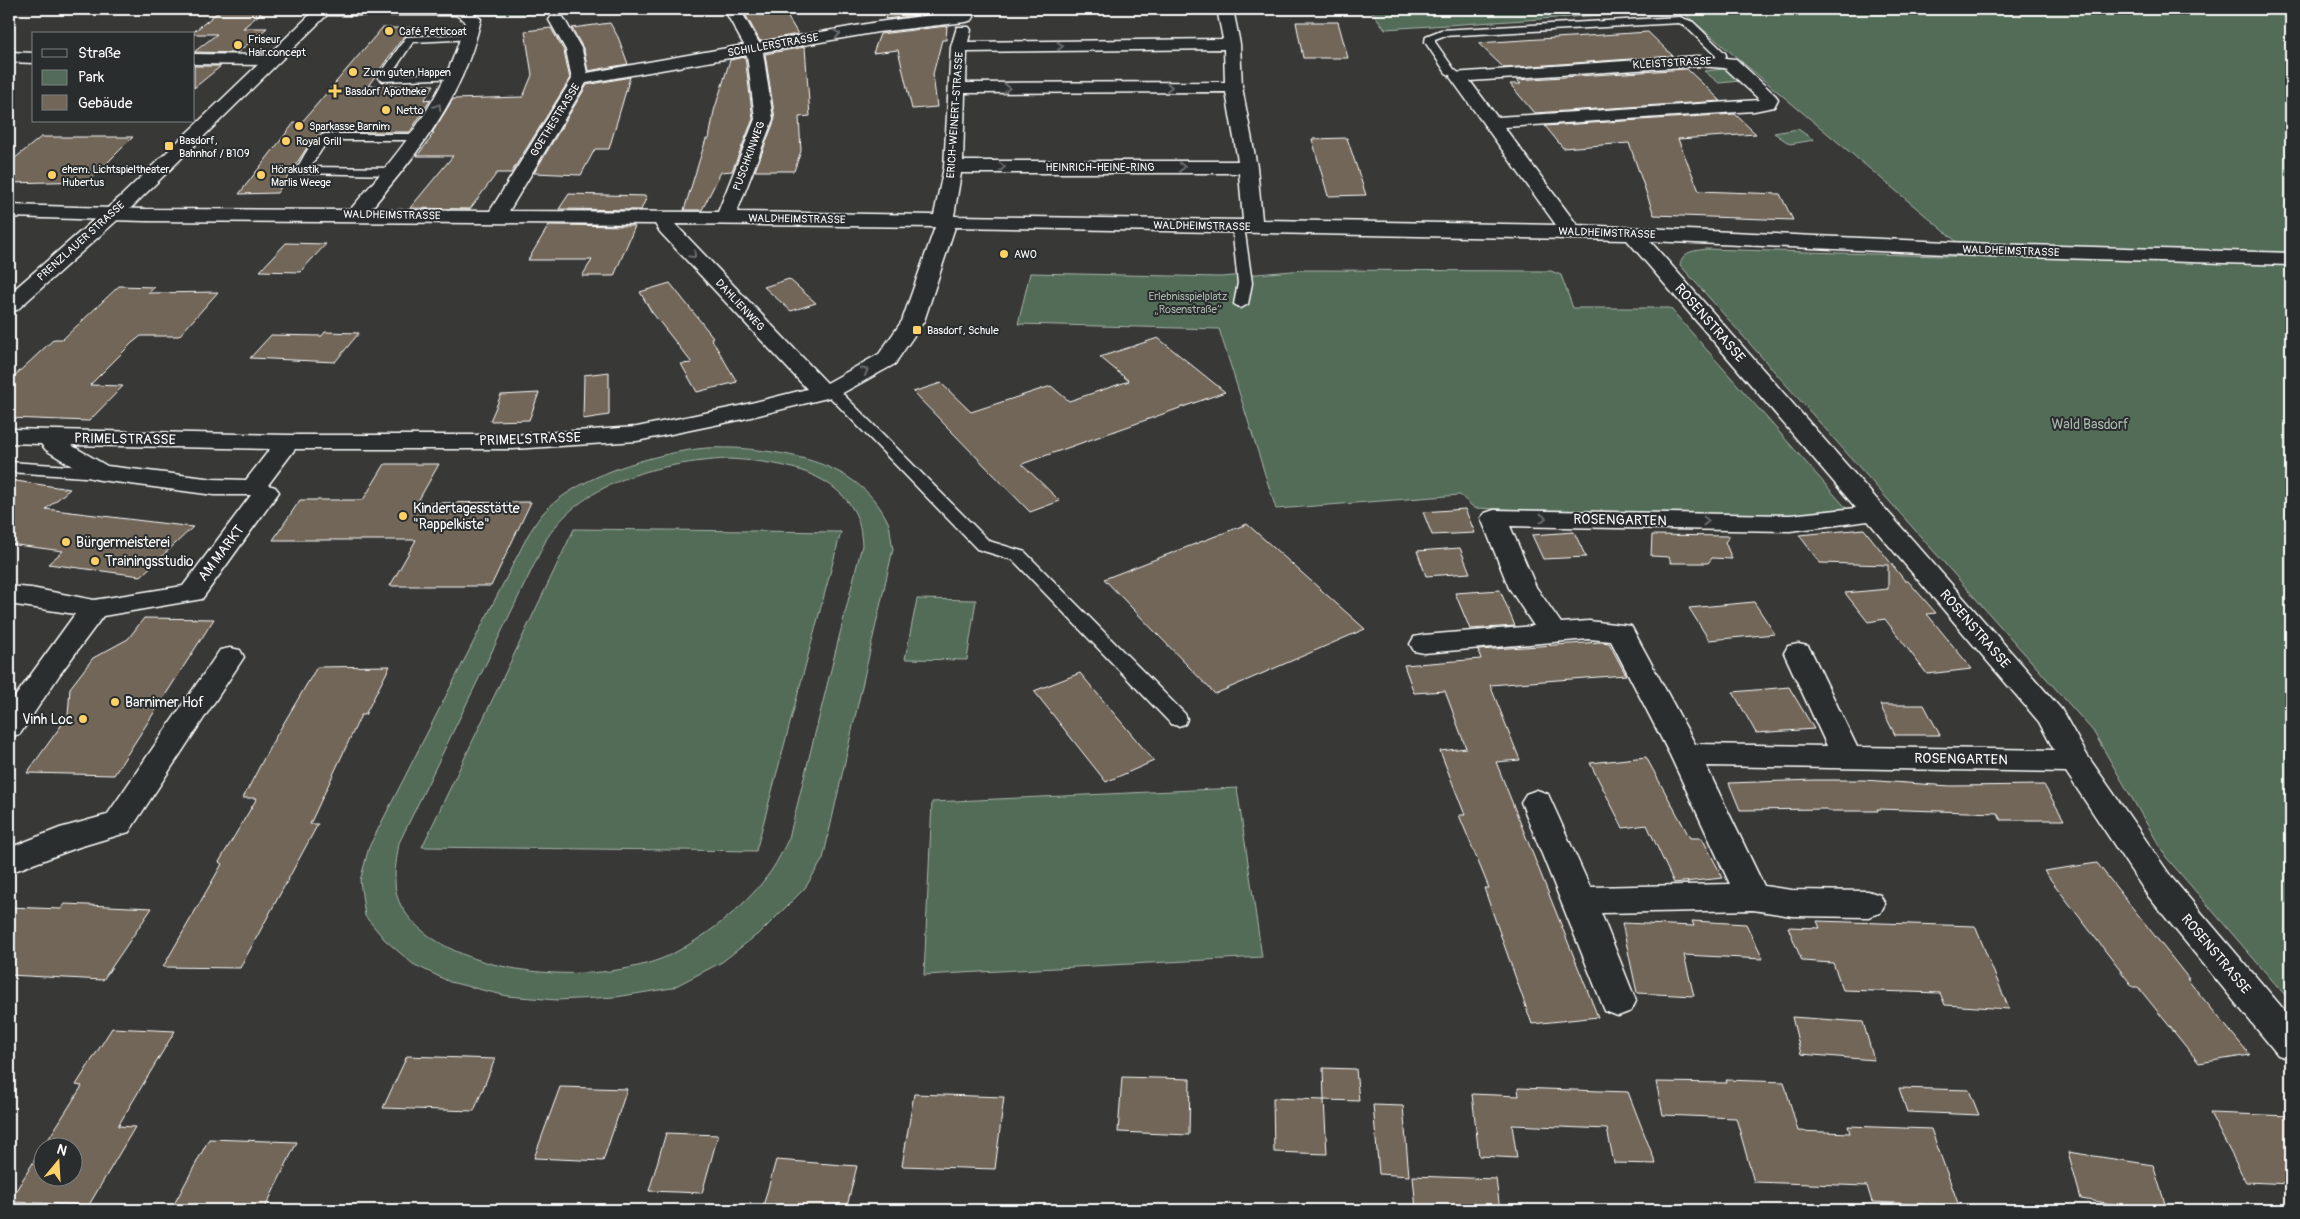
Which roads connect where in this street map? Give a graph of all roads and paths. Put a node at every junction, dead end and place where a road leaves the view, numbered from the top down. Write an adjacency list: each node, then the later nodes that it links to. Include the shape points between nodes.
1 (732, 9): 9 (street, PUSCHKINWEG)
2 (1225, 9): 7 (street)
3 (324, 10): 6 (street, via 459,10 473,19); 13 (street, PRENZLAUER STRASSE)
4 (966, 13): 8 (street, ERICH-WEINERT-STRASSE); 9 (street, SCHILLERSTRASSE, one-way to 4)
5 (557, 20): 17 (street, GOETHESTRASSE, via 574,50)
6 (470, 37): 15 (street); 15 (lane, via 410,39 382,78)
7 (1232, 44): 8 (street, one-way to 7); 18 (street)
8 (959, 47): 19 (street, ERICH-WEINERT-STRASSE)
9 (754, 48): 17 (street, SCHILLERSTRASSE); 30 (street, PUSCHKINWEG, via 764,119)
10 (9, 57): 11 (street)
11 (32, 58)
12 (195, 59): 13 (street)
13 (271, 60): 26 (street, PRENZLAUER STRASSE)
14 (1720, 61): 16 (street, KLEISTSTRASSE); 16 (lane, via 1721,55 1680,20 1433,35 1430,42); 20 (street, KLEISTSTRASSE, via 1730,63 1769,99 1768,103)
15 (457, 76): 21 (street, one-way to 15)
16 (1458, 77): 20 (street)
17 (580, 79): 28 (street, GOETHESTRASSE)
18 (1234, 87): 19 (street, one-way to 18); 23 (street)
19 (958, 88): 22 (street, ERICH-WEINERT-STRASSE)
20 (1491, 123): 33 (street)
21 (420, 137): 24 (street); 24 (lane, via 325,137 302,170)
22 (953, 167): 23 (street, HEINRICH-HEINE-RING, one-way to 23); 31 (street, ERICH-WEINERT-STRASSE, via 944,215)
23 (1248, 167): 32 (street)
24 (392, 172): 27 (street)
25 (9, 211): 26 (street, WALDHEIMSTRASSE)
26 (112, 214): 27 (street, WALDHEIMSTRASSE); 37 (street, PRENZLAUER STRASSE)
27 (356, 215): 28 (street, WALDHEIMSTRASSE)
28 (496, 217): 29 (street, WALDHEIMSTRASSE)
29 (662, 218): 30 (street, WALDHEIMSTRASSE); 38 (street, DAHLIENWEG, one-way to 38, via 667,228)
30 (725, 218): 31 (street, WALDHEIMSTRASSE)
31 (947, 221): 32 (street, WALDHEIMSTRASSE); 38 (street, PRIMELSTRASSE, one-way to 31, via 888,359 913,321)
32 (1246, 227): 33 (street, WALDHEIMSTRASSE); 36 (lane, via 1245,283)
33 (1571, 232): 34 (street, WALDHEIMSTRASSE)
34 (1633, 234): 35 (street, WALDHEIMSTRASSE); 45 (street, ROSENSTRASSE)
35 (2291, 259)
36 (1241, 304)
37 (9, 305)
38 (826, 390): 41 (street, PRIMELSTRASSE, via 739,413 636,434 513,442); 52 (lane, via 983,546 1018,556)
39 (9, 436): 40 (street, PRIMELSTRASSE)
40 (48, 437): 41 (street, PRIMELSTRASSE); 43 (street, via 55,445)
41 (288, 442): 44 (street)
42 (9, 467): 43 (lane)
43 (100, 473): 44 (street, via 214,487)
44 (253, 488): 47 (street, AM MARKT, via 266,492 192,592)
45 (1875, 513): 48 (street, ROSENGARTEN, one-way to 45, via 1523,588 1494,518 1790,523); 56 (street, ROSENSTRASSE, via 2050,716)
46 (9, 595): 47 (street, AM MARKT)
47 (94, 609): 53 (street)
48 (1553, 633): 49 (street); 54 (street, via 1621,632)
49 (1424, 644)
50 (1798, 652): 55 (street)
51 (230, 657): 58 (street, via 118,824 71,837)
52 (1178, 719)
53 (9, 724)
54 (1685, 755): 55 (street, ROSENGARTEN); 59 (street)
55 (1847, 756): 56 (street, ROSENGARTEN)
56 (2075, 761): 63 (street, ROSENSTRASSE, via 2160,887)
57 (1537, 802): 60 (street)
58 (9, 861)
59 (1753, 897): 60 (street); 61 (street, via 1792,903)
60 (1579, 900): 62 (street)
61 (1868, 904)
62 (1618, 1001)
63 (2291, 1044)

